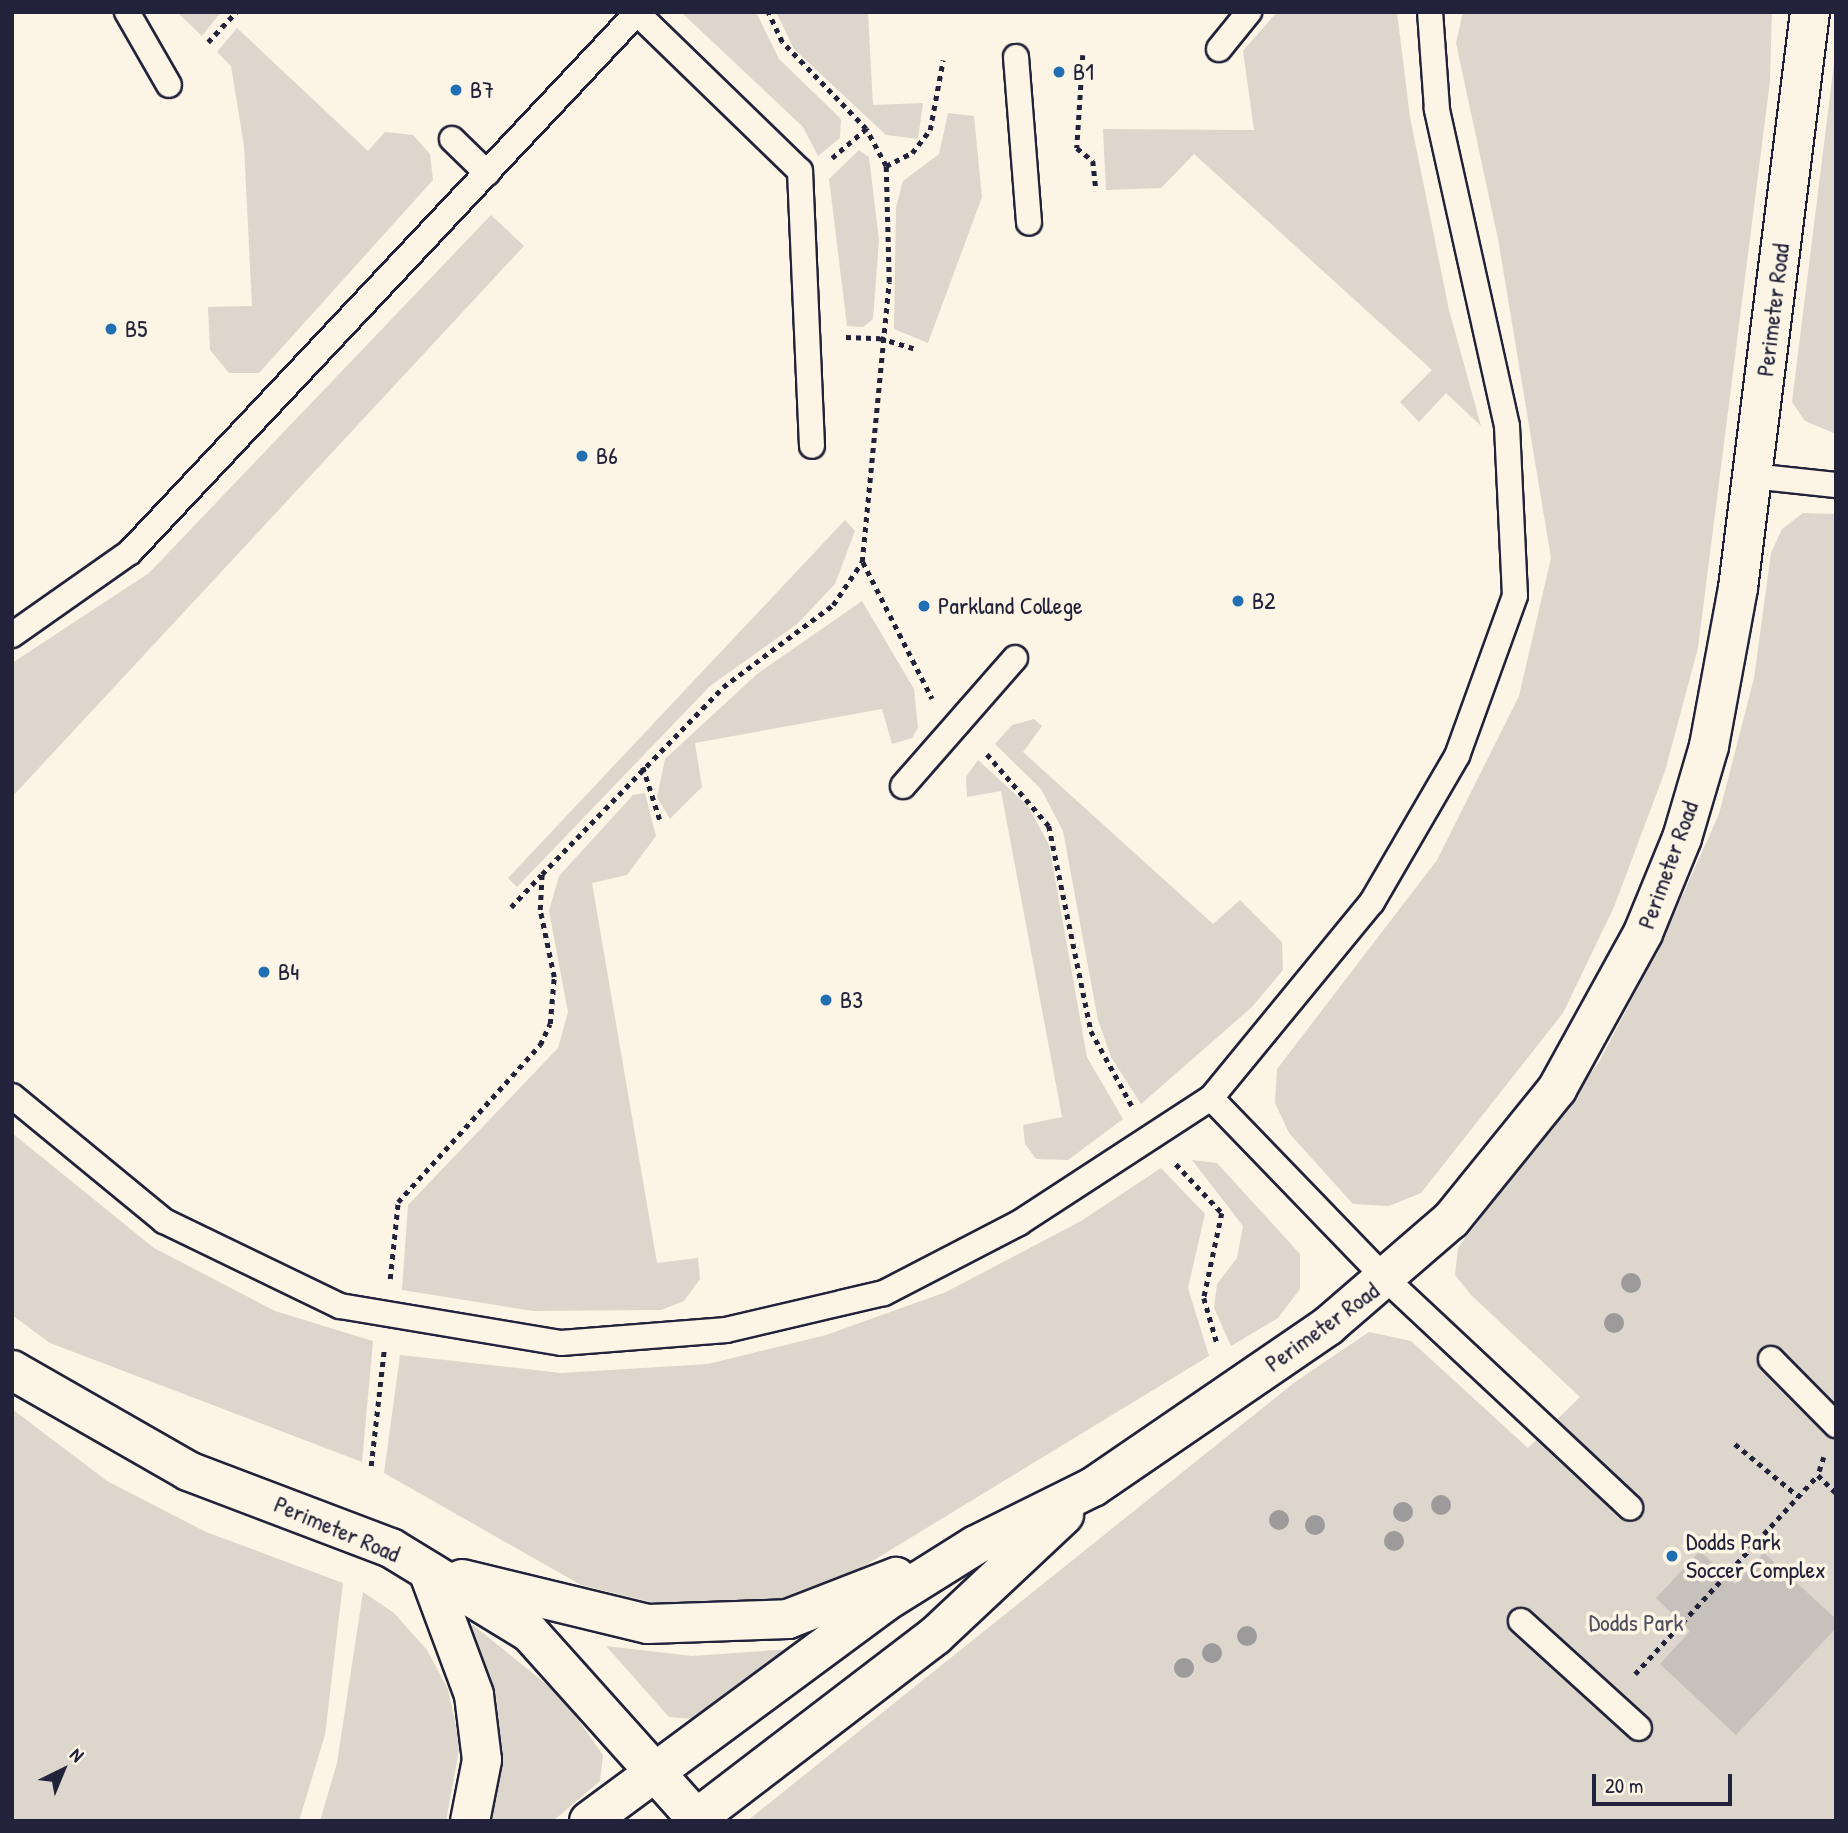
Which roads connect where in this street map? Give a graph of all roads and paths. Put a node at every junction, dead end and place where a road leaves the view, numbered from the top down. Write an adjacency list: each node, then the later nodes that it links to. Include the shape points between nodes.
1 (127, 12): 13 (lane)
2 (236, 12): 8 (path)
3 (768, 12): 14 (path, via 806,73)
4 (1249, 12): 9 (lane)
5 (1430, 12): 38 (lane, via 1437,109 1507,426 1515,596 1457,756 1371,902)
6 (1810, 12): 25 (street, Perimeter Road)
7 (636, 14): 18 (lane); 24 (lane, via 800,171)
8 (208, 42)
9 (1219, 49)
10 (1083, 55): 19 (path, via 1077,148 1093,161)
11 (1016, 57): 20 (lane)
12 (943, 60): 17 (path, via 930,130 912,153)
13 (169, 85)
14 (866, 128): 16 (path); 17 (path)
15 (452, 139): 18 (lane)
16 (824, 166)
17 (886, 166): 22 (path, via 888,282)
18 (487, 173): 28 (lane, via 130,552)
19 (1096, 191)
20 (1029, 222)
21 (846, 337): 22 (path)
22 (880, 338): 23 (path); 27 (path)
23 (916, 349)
24 (812, 446)
25 (1752, 476): 26 (lane); 41 (street, Perimeter Road, via 1709,746 1682,838 1643,933 1602,1016 1521,1138 1451,1220)
26 (1836, 485)
27 (862, 562): 30 (path); 32 (path, via 833,605 723,687)
28 (12, 635)
29 (1015, 658): 33 (lane)
30 (937, 707)
31 (987, 754): 39 (path, via 1049,826 1090,1031)
32 (643, 766): 34 (path); 35 (path)
33 (903, 786)
34 (661, 823)
35 (542, 874): 36 (path); 42 (path, via 540,910 554,977 550,1024 540,1045 398,1202)
36 (511, 907)
37 (12, 1096): 38 (lane, via 164,1221 340,1306 561,1343 726,1331 884,1293 1019,1223)
38 (1210, 1098): 41 (lane)
39 (1134, 1108)
40 (1175, 1164): 43 (path, via 1222,1213 1204,1298)
41 (1387, 1280): 52 (street, Perimeter Road); 55 (lane)
42 (389, 1289)
43 (1217, 1343)
44 (384, 1351): 50 (path)
45 (1771, 1359): 47 (lane)
46 (12, 1370): 57 (street, Perimeter Road, via 188,1471 361,1536)
47 (1836, 1425)
48 (1735, 1444): 54 (path)
49 (1828, 1452): 51 (path)
50 (371, 1466)
51 (1818, 1475): 53 (path); 54 (path)
52 (1093, 1487): 56 (street, Perimeter Road); 62 (street, Perimeter Road, via 935,1636)
53 (1836, 1493)
54 (1798, 1496): 59 (path)
55 (1630, 1507)
56 (976, 1545): 57 (street, via 788,1619 648,1624); 61 (street, Perimeter Road, via 885,1602)
57 (428, 1571): 61 (street, Perimeter Road, via 530,1633); 63 (street, via 474,1695 482,1760)
58 (1521, 1621): 60 (lane)
59 (1625, 1685)
60 (1639, 1728)
61 (657, 1769): 62 (street, Perimeter Road); 64 (street, Perimeter Road)
62 (694, 1819)
63 (470, 1821)
64 (589, 1821)

